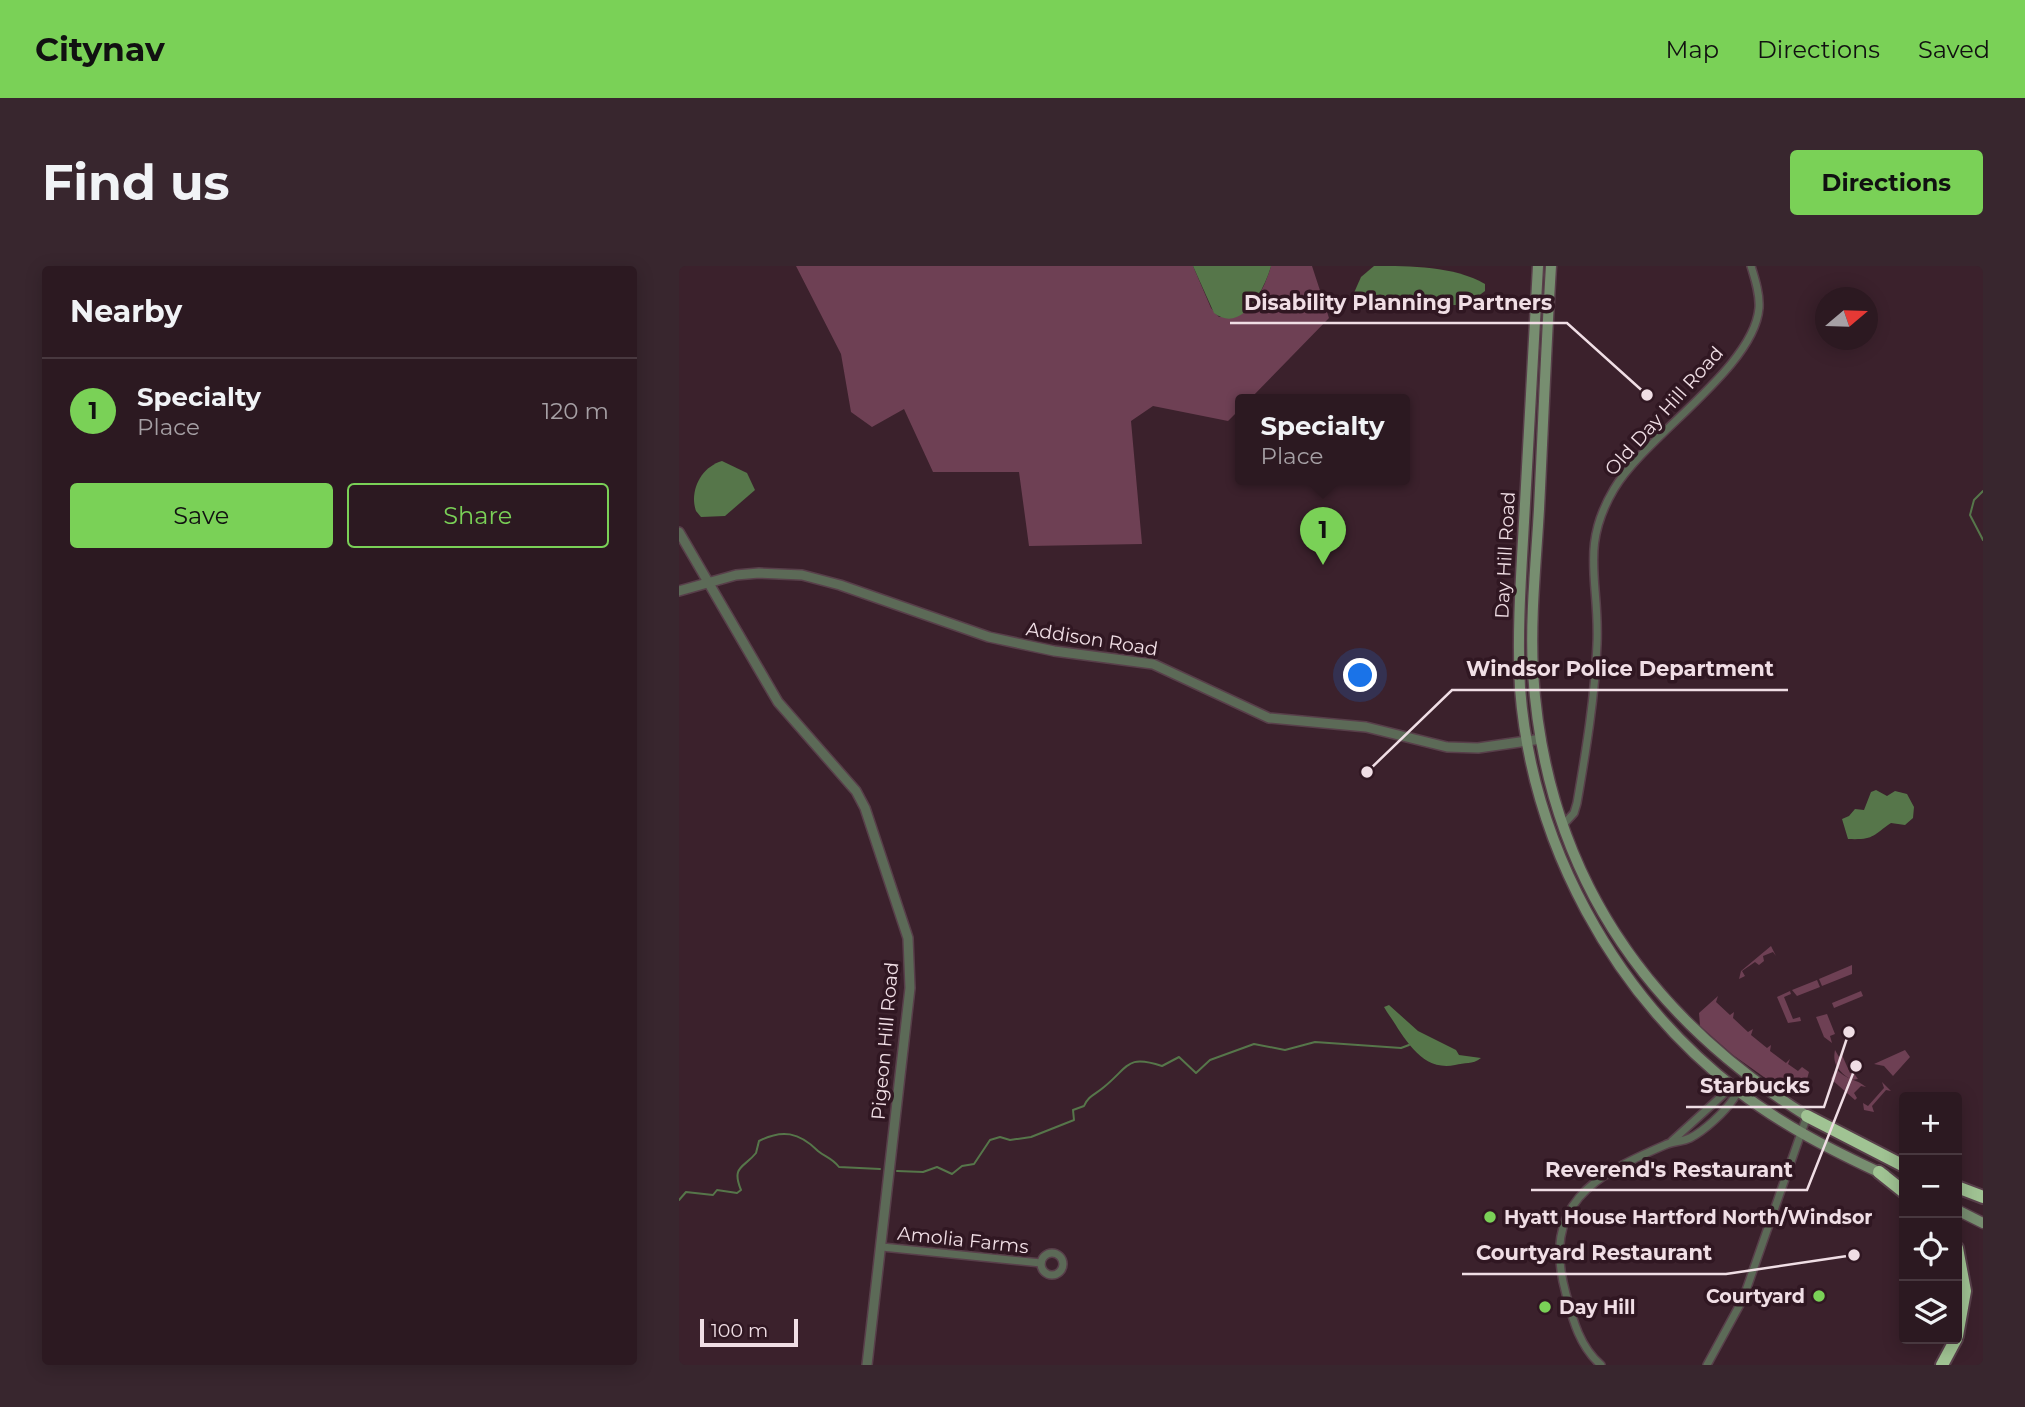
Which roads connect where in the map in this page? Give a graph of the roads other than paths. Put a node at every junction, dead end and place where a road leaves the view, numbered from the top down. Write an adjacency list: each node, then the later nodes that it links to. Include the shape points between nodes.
1 (1538, 266): 4 (main road, Day Hill Road)
2 (1551, 266): 5 (main road, Day Hill Road)
3 (1751, 266): 13 (street, Old Day Hill Road, via 1759,306 1749,339 1625,472 1596,529 1592,553 1597,646 1581,781 1574,813)
4 (1534, 336): 5 (main road); 6 (main road, Day Hill Road)
5 (1547, 336): 7 (main road, Day Hill Road)
6 (1528, 456): 7 (main road); 12 (main road, Day Hill Road, via 1519,624)
7 (1541, 458): 11 (main road, Day Hill Road, via 1532,652)
8 (679, 532): 9 (street, Pigeon Hill Road)
9 (707, 581): 10 (street, Addison Road); 12 (street, Addison Road, via 759,573 823,579 989,637 1153,664 1269,718 1363,727 1447,747); 30 (street, Pigeon Hill Road, via 778,702 856,791 908,938 910,988)
10 (679, 591)
11 (1541, 739): 12 (street, Addison Road); 13 (main road, Day Hill Road)
12 (1527, 741): 15 (main road, Day Hill Road, via 1550,830)
13 (1563, 825): 14 (main road, Day Hill Road)
14 (1596, 900): 15 (main road); 16 (main road, Day Hill Road)
15 (1583, 906): 17 (main road, Day Hill Road)
16 (1635, 963): 17 (main road); 18 (main road, Day Hill Road, via 1685,1023)
17 (1625, 973): 19 (main road, Day Hill Road, via 1665,1023)
18 (1747, 1076): 19 (street); 20 (main road, Day Hill Road)
19 (1736, 1089): 21 (main road, Day Hill Road); 36 (street, via 1733,1100 1696,1134 1609,1170 1574,1203 1561,1235 1561,1276 1586,1348)
20 (1807, 1116): 21 (street); 22 (highway)
21 (1801, 1133): 23 (main road, Day Hill Road); 37 (street, via 1743,1299)
22 (1899, 1163)
23 (1878, 1172): 24 (main road, Day Hill Road); 25 (highway)
24 (1899, 1182)
25 (1899, 1188)
26 (1962, 1188): 27 (highway)
27 (1983, 1197)
28 (1962, 1212): 29 (main road)
29 (1983, 1223)
30 (882, 1247): 31 (street, Amolia Farms); 35 (street, Pigeon Hill Road)
31 (1041, 1263)
32 (1962, 1275): 33 (highway)
33 (1962, 1306)
34 (1952, 1344): 38 (highway)
35 (867, 1365)
36 (1601, 1365)
37 (1707, 1365)
38 (1942, 1365)

